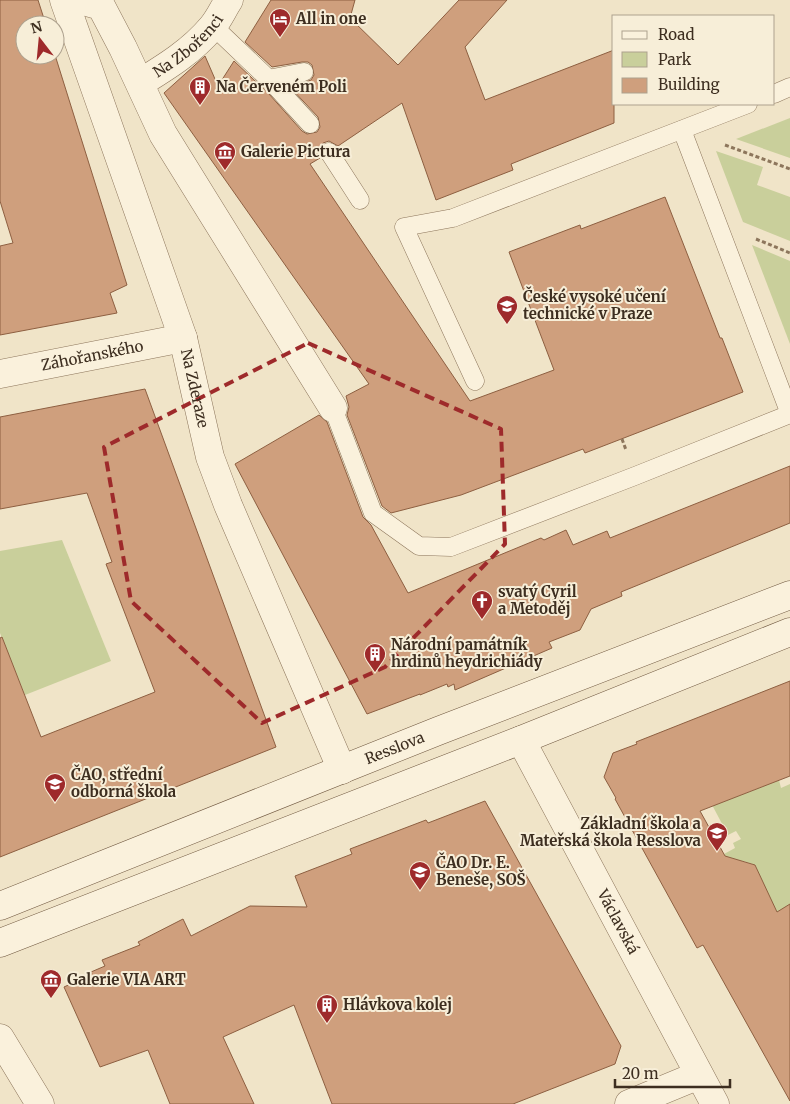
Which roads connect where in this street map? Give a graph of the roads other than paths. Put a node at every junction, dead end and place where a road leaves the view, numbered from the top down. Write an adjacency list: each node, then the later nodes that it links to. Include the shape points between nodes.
1 (64, 0): 15 (street, Na Zderaze)
2 (80, 0): 6 (street, via 101,6)
3 (229, 0): 4 (street, Na Zbořenci)
4 (213, 26): 6 (street, Na Zbořenci, via 178,60); 7 (lane)
5 (304, 72): 7 (lane)
6 (140, 83): 18 (street, via 163,134)
7 (274, 85): 11 (lane)
8 (790, 88): 9 (lane)
9 (775, 94)
10 (745, 105): 12 (lane)
11 (310, 124)
12 (682, 130): 17 (lane, via 453,218 404,228); 19 (lane)
13 (329, 152): 14 (lane)
14 (360, 200)
15 (183, 338): 16 (street, Záhořanského); 23 (street, Na Zderaze, via 210,457)
16 (0, 374)
17 (475, 380)
18 (333, 408): 19 (lane, via 373,513 418,546 451,547)
19 (790, 414)
20 (790, 595): 23 (street, Resslova)
21 (790, 632): 22 (street)
22 (521, 740): 25 (street); 27 (street, Václavská)
23 (342, 770): 24 (street, Resslova)
24 (0, 906)
25 (0, 942)
26 (0, 1038): 28 (street)
27 (699, 1076): 29 (street); 30 (street, Václavská)
28 (40, 1104)
29 (629, 1104)
30 (715, 1104)

